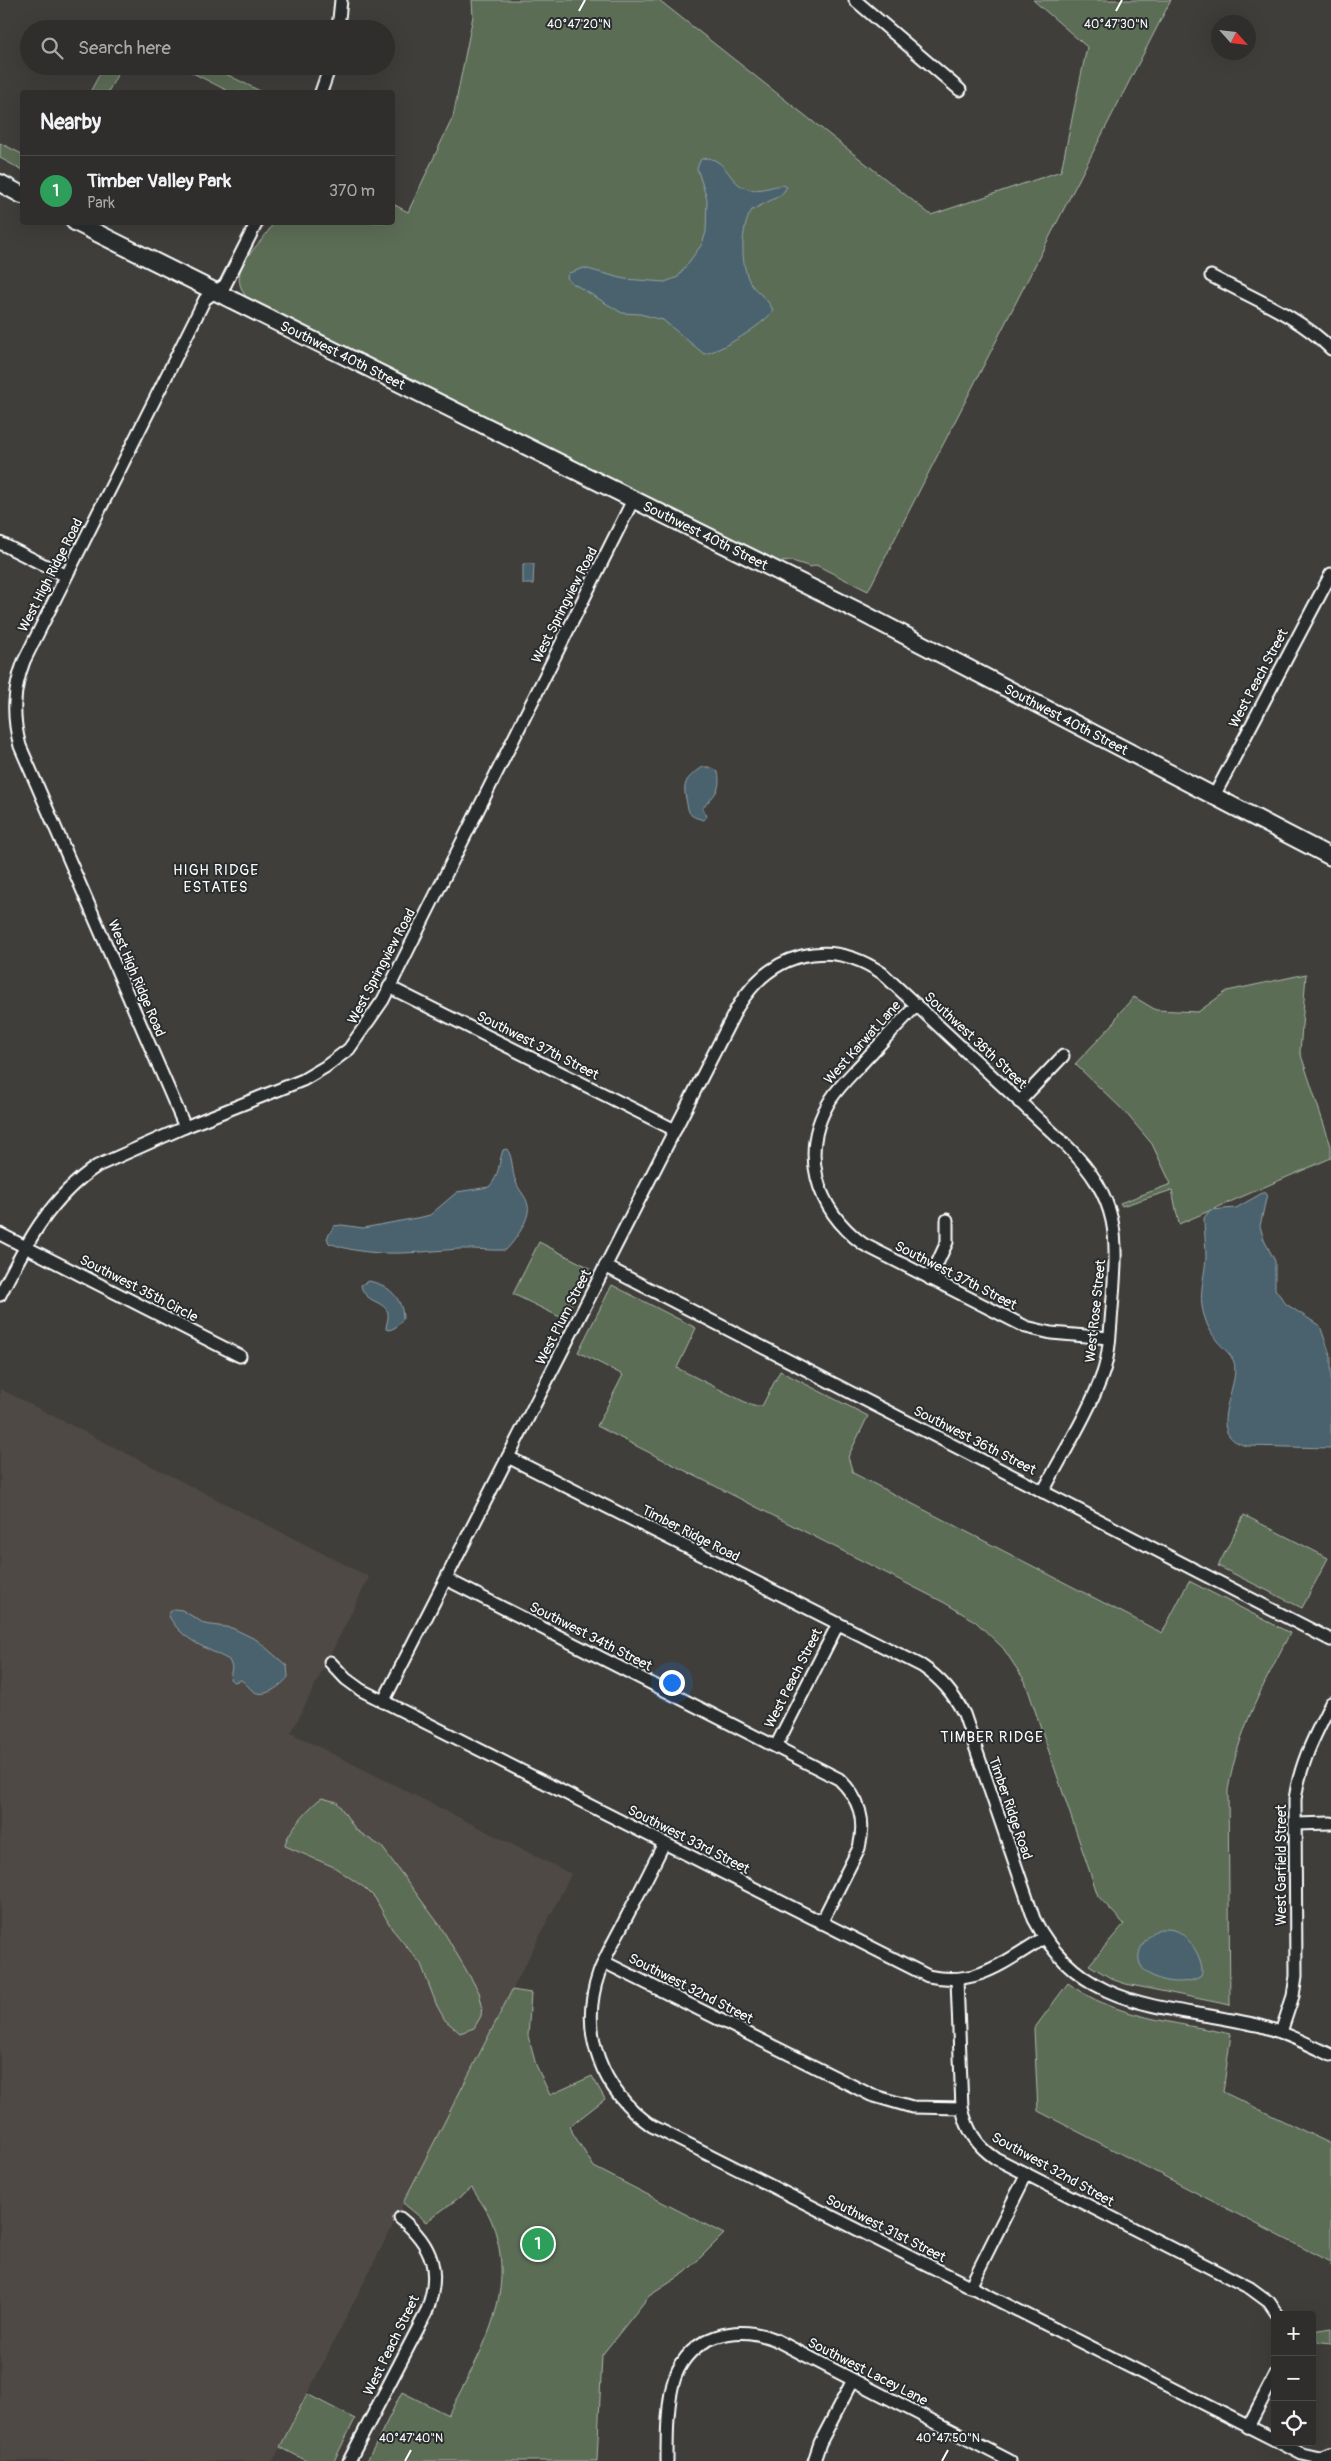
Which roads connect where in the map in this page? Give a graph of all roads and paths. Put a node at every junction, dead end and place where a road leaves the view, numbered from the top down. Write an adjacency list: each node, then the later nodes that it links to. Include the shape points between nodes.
1 (341, 0): 3 (street)
2 (855, 0): 6 (street)
3 (339, 20)
4 (327, 75): 5 (street)
5 (322, 90)
6 (960, 90)
7 (0, 183): 8 (main road)
8 (20, 194)
9 (81, 225): 12 (main road, Southwest 40th Street)
10 (255, 225): 12 (street, West High Ridge Road, via 225,285)
11 (1211, 276): 13 (street, via 1286,316)
12 (216, 293): 14 (main road, Southwest 40th Street); 17 (street, West High Ridge Road, via 205,300)
13 (1331, 349)
14 (634, 498): 18 (main road, Southwest 40th Street); 21 (street, West Springview Road)
15 (0, 543): 17 (street)
16 (1331, 574): 18 (street, West Peach Street)
17 (66, 576): 25 (street, West High Ridge Road, via 18,676 14,714 16,731)
18 (1214, 796): 19 (main road, Southwest 40th Street)
19 (1331, 857)
20 (787, 960): 22 (street, Southwest 38th Street, via 823,953 851,958 882,973); 26 (street, West Plum Street, via 762,975 745,995)
21 (389, 987): 25 (street, West Springview Road, via 360,1036 339,1058 304,1080); 26 (street, Southwest 37th Street)
22 (917, 1005): 24 (street, Southwest 38th Street); 27 (street, West Karwat Lane, via 840,1087 826,1108 816,1140 815,1164)
23 (1063, 1056): 24 (street)
24 (1019, 1102): 28 (street, Southwest 38th Street, via 1087,1167)
25 (185, 1127): 31 (street, West Springview Road, via 97,1166 73,1183)
26 (675, 1130): 32 (street, West Plum Street)
27 (820, 1187): 33 (street, Southwest 37th Street, via 832,1214 854,1237)
28 (1109, 1208): 35 (street, West Rose Street, via 1116,1250)
29 (947, 1220): 33 (street, via 948,1242)
30 (0, 1234): 31 (street, Southwest 35th Circle)
31 (24, 1247): 34 (street, West Springview Road); 36 (street, Southwest 35th Circle)
32 (605, 1266): 37 (street, West Plum Street); 38 (street, Southwest 36th Street)
33 (930, 1279): 35 (street, Southwest 37th Street, via 1026,1327 1050,1333)
34 (0, 1295)
35 (1109, 1338): 38 (street, West Rose Street, via 1107,1358 1098,1385)
36 (240, 1356)
37 (508, 1457): 39 (street, West Plum Street); 40 (street, Timber Ridge Road)
38 (1043, 1492): 41 (street, Southwest 36th Street)
39 (446, 1580): 43 (street, West Plum Street); 45 (street, Southwest 34th Street)
40 (838, 1624): 45 (street, West Peach Street); 50 (street, Timber Ridge Road, via 922,1666 936,1676 957,1700 1027,1900)
41 (1331, 1640)
42 (330, 1662): 43 (street, Southwest 33rd Street, via 346,1679)
43 (383, 1702): 48 (street, Southwest 33rd Street)
44 (1331, 1703): 47 (street, West Garfield Street, via 1303,1761 1295,1799)
45 (776, 1746): 49 (street, via 839,1779 855,1797 860,1809 862,1835 859,1848)
46 (1331, 1823): 47 (street)
47 (1295, 1824): 53 (street, West Garfield Street, via 1296,1976)
48 (664, 1844): 49 (street, Southwest 33rd Street); 51 (street)
49 (821, 1923): 52 (street, Southwest 33rd Street, via 928,1976)
50 (1044, 1938): 52 (street, Southwest 33rd Street, via 989,1972); 53 (street, Timber Ridge Road, via 1069,1968 1111,1994)
51 (604, 1962): 55 (street, Southwest 32nd Street, via 870,2095 912,2106); 58 (street, Southwest 31st Street, via 591,2009 593,2042 614,2091 637,2115 652,2126)
52 (957, 1980): 55 (street)
53 (1281, 2032): 54 (street, Timber Ridge Road)
54 (1331, 2055)
55 (962, 2108): 56 (street, Southwest 32nd Street, via 969,2131 984,2150)
56 (1026, 2175): 58 (street); 59 (street, Southwest 32nd Street, via 1250,2288)
57 (400, 2218): 67 (street, West Peach Street, via 426,2245 432,2262 433,2292 426,2313)
58 (970, 2286): 62 (street, Southwest 31st Street)
59 (1275, 2311)
60 (853, 2380): 68 (street, Southwest Lacey Lane, via 761,2334 733,2332 707,2340 686,2358 675,2378); 69 (street); 70 (street, Southwest Lacey Lane)
61 (1271, 2383): 62 (street)
62 (1248, 2427): 63 (street, Southwest 31st Street)
63 (1271, 2438)
64 (1285, 2446): 65 (street)
65 (1303, 2457): 66 (street)
66 (1326, 2459)
67 (349, 2461)
68 (667, 2461)
69 (814, 2461)
70 (1010, 2461)

